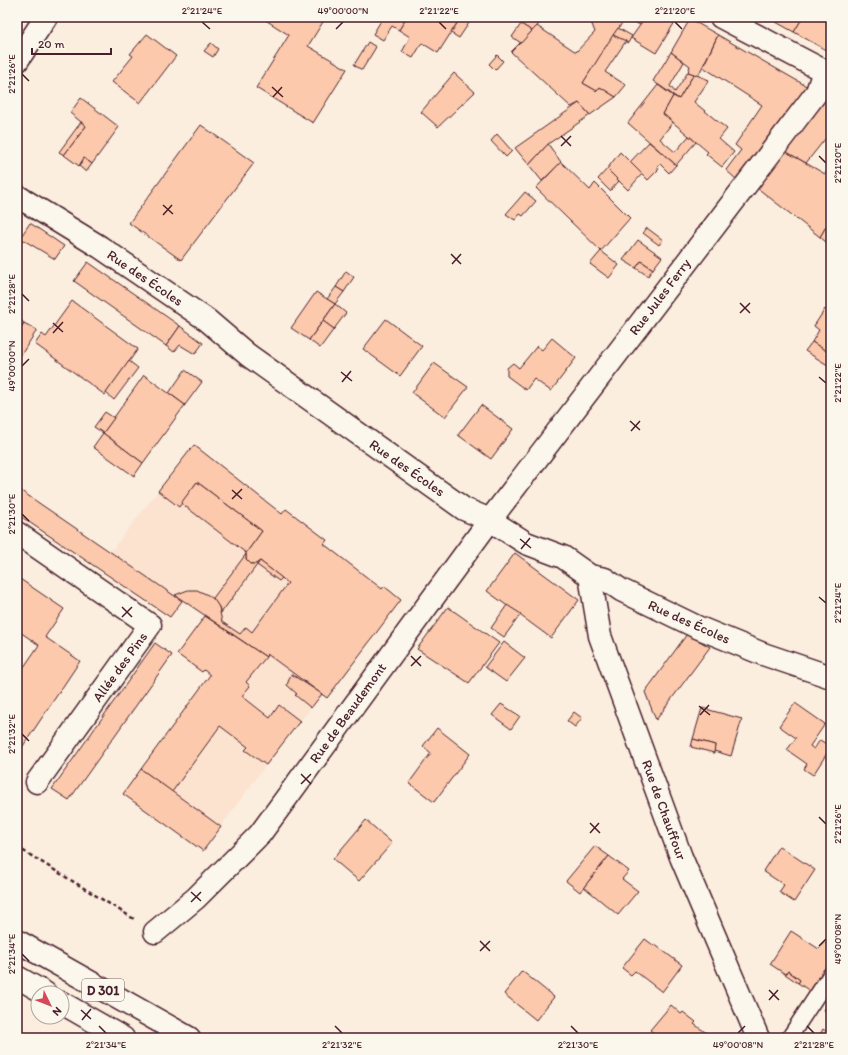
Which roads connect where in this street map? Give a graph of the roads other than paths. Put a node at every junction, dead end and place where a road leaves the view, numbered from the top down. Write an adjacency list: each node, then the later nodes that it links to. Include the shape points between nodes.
1 (46, 17): 3 (main road)
2 (721, 17): 4 (main road)
3 (17, 61)
4 (827, 72): 6 (main road, Rue Jules Ferry, via 817,92)
5 (17, 196): 6 (main road, Rue des Écoles, via 100,247 207,320 248,355 464,509)
6 (490, 520): 8 (main road, Rue des Écoles, via 526,543 563,557); 11 (main road, Rue de Beaudemont, via 260,834 196,898)
7 (17, 533): 10 (main road, Allée des Pins, via 150,625)
8 (590, 576): 9 (main road, Rue des Écoles, via 605,579 621,590 697,627 763,654); 19 (main road, Rue de Chauffour, via 600,636 681,857)
9 (831, 677)
10 (37, 782)
11 (155, 932)
12 (17, 941): 18 (main road, D 301)
13 (831, 974): 20 (lane)
14 (17, 977): 15 (main road)
15 (31, 985)
16 (70, 1008): 17 (main road, D 301)
17 (123, 1038)
18 (189, 1038)
19 (758, 1038)
20 (789, 1038)

